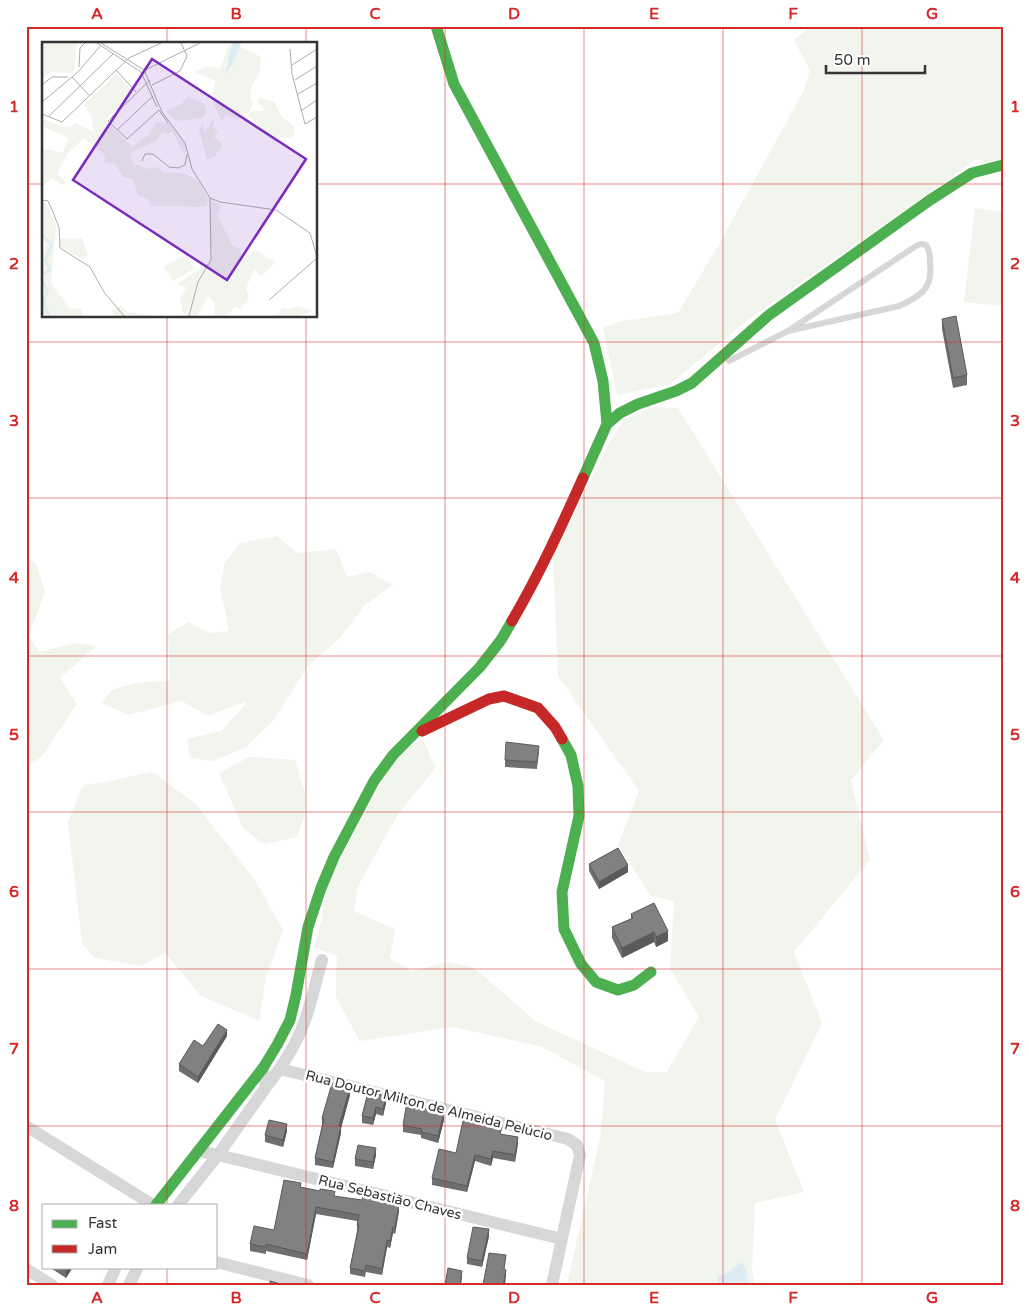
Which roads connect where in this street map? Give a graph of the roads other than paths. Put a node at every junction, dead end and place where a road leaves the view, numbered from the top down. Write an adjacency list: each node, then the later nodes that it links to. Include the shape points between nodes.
1 (436, 26): 5 (street, via 454,84 594,343 603,381)
2 (1003, 166): 4 (street, via 972,173 930,200 768,315)
3 (788, 331): 3 (lane, via 913,300 928,284 931,273 929,250 926,245 916,246); 4 (lane)
4 (704, 373): 5 (street, via 676,391 620,413)
5 (607, 424): 6 (street, via 554,542 501,640 480,667)
6 (412, 736): 8 (street, via 489,699 504,696 538,708 555,726 571,755 578,786 578,816 562,892 564,929 580,964 596,982 618,990 634,985); 9 (street, via 374,781 334,857 308,927 290,1020)
7 (322, 960): 10 (street, via 297,1040)
8 (651, 972)
9 (263, 1068): 11 (street); 13 (street)
10 (280, 1069): 11 (street); 18 (street, Rua Doutor Milton de Almeida Pelúcio, via 568,1138 577,1145 580,1155)
11 (266, 1087): 14 (street)
12 (26, 1126): 15 (street)
13 (198, 1151): 14 (street, Rua Sebastião Chaves); 16 (street)
14 (218, 1155): 17 (street); 18 (street, Rua Sebastião Chaves)
15 (152, 1204)
16 (155, 1204)
17 (179, 1204)
18 (562, 1239): 28 (street)
19 (218, 1263): 23 (street)
20 (116, 1268): 25 (street)
21 (138, 1268): 26 (street)
22 (26, 1270): 24 (street)
23 (260, 1279): 27 (street)
24 (52, 1285)
25 (108, 1285)
26 (129, 1285)
27 (308, 1285)
28 (552, 1285)

